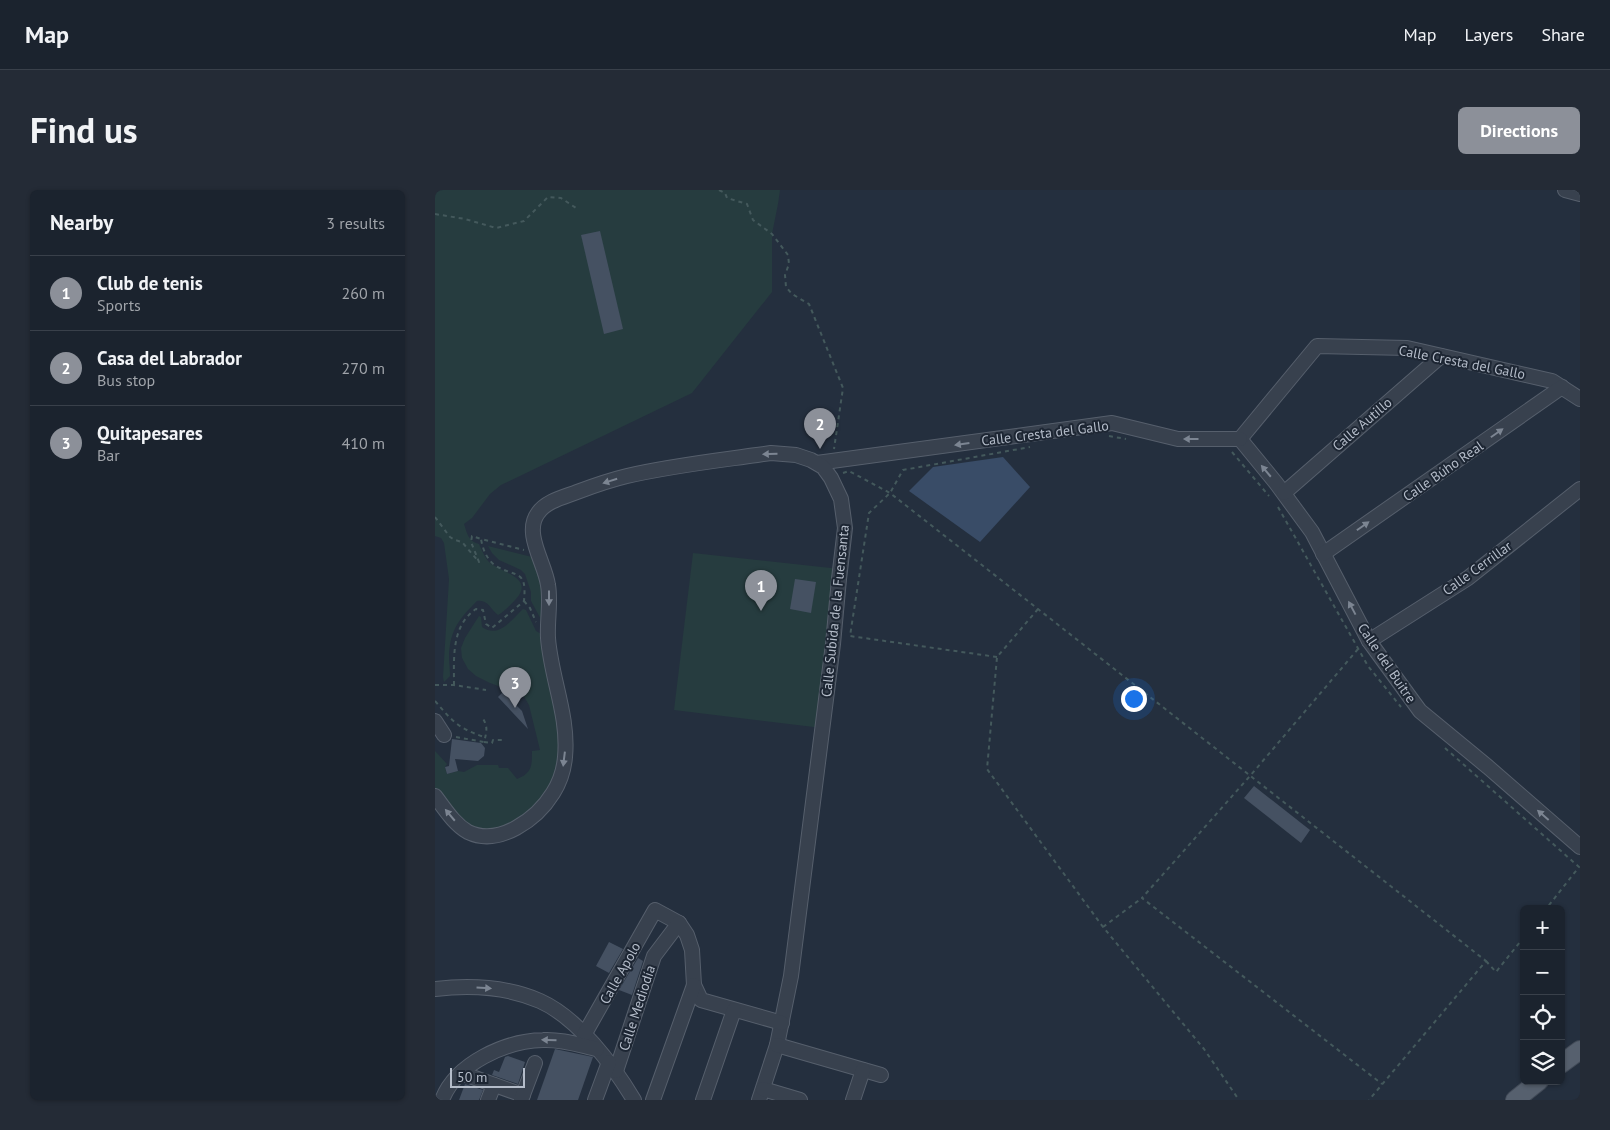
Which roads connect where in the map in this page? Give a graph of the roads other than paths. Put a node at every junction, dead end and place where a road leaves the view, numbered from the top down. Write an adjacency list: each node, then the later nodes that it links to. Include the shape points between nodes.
1 (1565, 190): 2 (street)
2 (1580, 194)
3 (1441, 356): 4 (street, Calle Cresta del Gallo, via 1552,381); 6 (street, Calle Cresta del Gallo, via 1407,348 1317,346); 9 (street, Calle Autillo)
4 (1562, 387): 5 (street, Calle Cresta del Gallo); 10 (street, Calle Búho Real, one-way to 4)
5 (1580, 399)
6 (1240, 439): 7 (street, Calle Cresta del Gallo, one-way to 7, via 1178,439 1111,423); 9 (street, Calle del Buitre, one-way to 6)
7 (817, 463): 14 (street, Calle Subida de la Fuensanta, one-way to 14, via 796,455 771,453 642,473 606,482 541,509 532,528 548,586 550,650 562,707 563,769 554,792 540,809 521,824 491,837 459,826); 20 (street, Calle Subida de la Fuensanta, via 831,478 843,509 845,537 792,967)
8 (1580, 489): 11 (street, Calle Cerrillar, via 1468,578)
9 (1279, 498): 10 (street, Calle del Buitre, via 1312,532)
10 (1323, 554): 11 (street, Calle del Buitre, one-way to 10)
11 (1364, 645): 15 (street, Calle del Buitre, one-way to 11, via 1420,711)
12 (435, 721): 13 (street)
13 (444, 735)
14 (435, 796)
15 (1580, 847)
16 (679, 923): 17 (street, via 692,950); 21 (street, Calle Apolo, via 655,910); 27 (street, Calle Mediodía, via 654,956)
17 (694, 985): 19 (street, via 701,1000); 39 (street)
18 (435, 989): 21 (street, one-way to 21, via 492,989 525,996 551,1007)
19 (734, 1010): 20 (street); 40 (street)
20 (782, 1023): 22 (street, Calle Subida de la Fuensanta)
21 (584, 1036): 23 (street)
22 (777, 1045): 28 (street); 33 (street, Calle Subida de la Fuensanta)
23 (597, 1049): 27 (street); 29 (street, one-way to 29, via 563,1041 531,1041 508,1046)
24 (1580, 1050): 25 (main road)
25 (1565, 1061)
26 (535, 1063): 34 (street)
27 (612, 1067): 37 (street, Calle Mediodía); 38 (street)
28 (863, 1070): 30 (street); 42 (street)
29 (461, 1073): 31 (street); 35 (street)
30 (881, 1075)
31 (494, 1084): 34 (street); 36 (street)
32 (1534, 1085): 43 (main road)
33 (761, 1095): 41 (street)
34 (522, 1097)
35 (442, 1100)
36 (488, 1100)
37 (595, 1100)
38 (634, 1100)
39 (653, 1100)
40 (703, 1100)
41 (800, 1100)
42 (853, 1100)
43 (1515, 1100)

